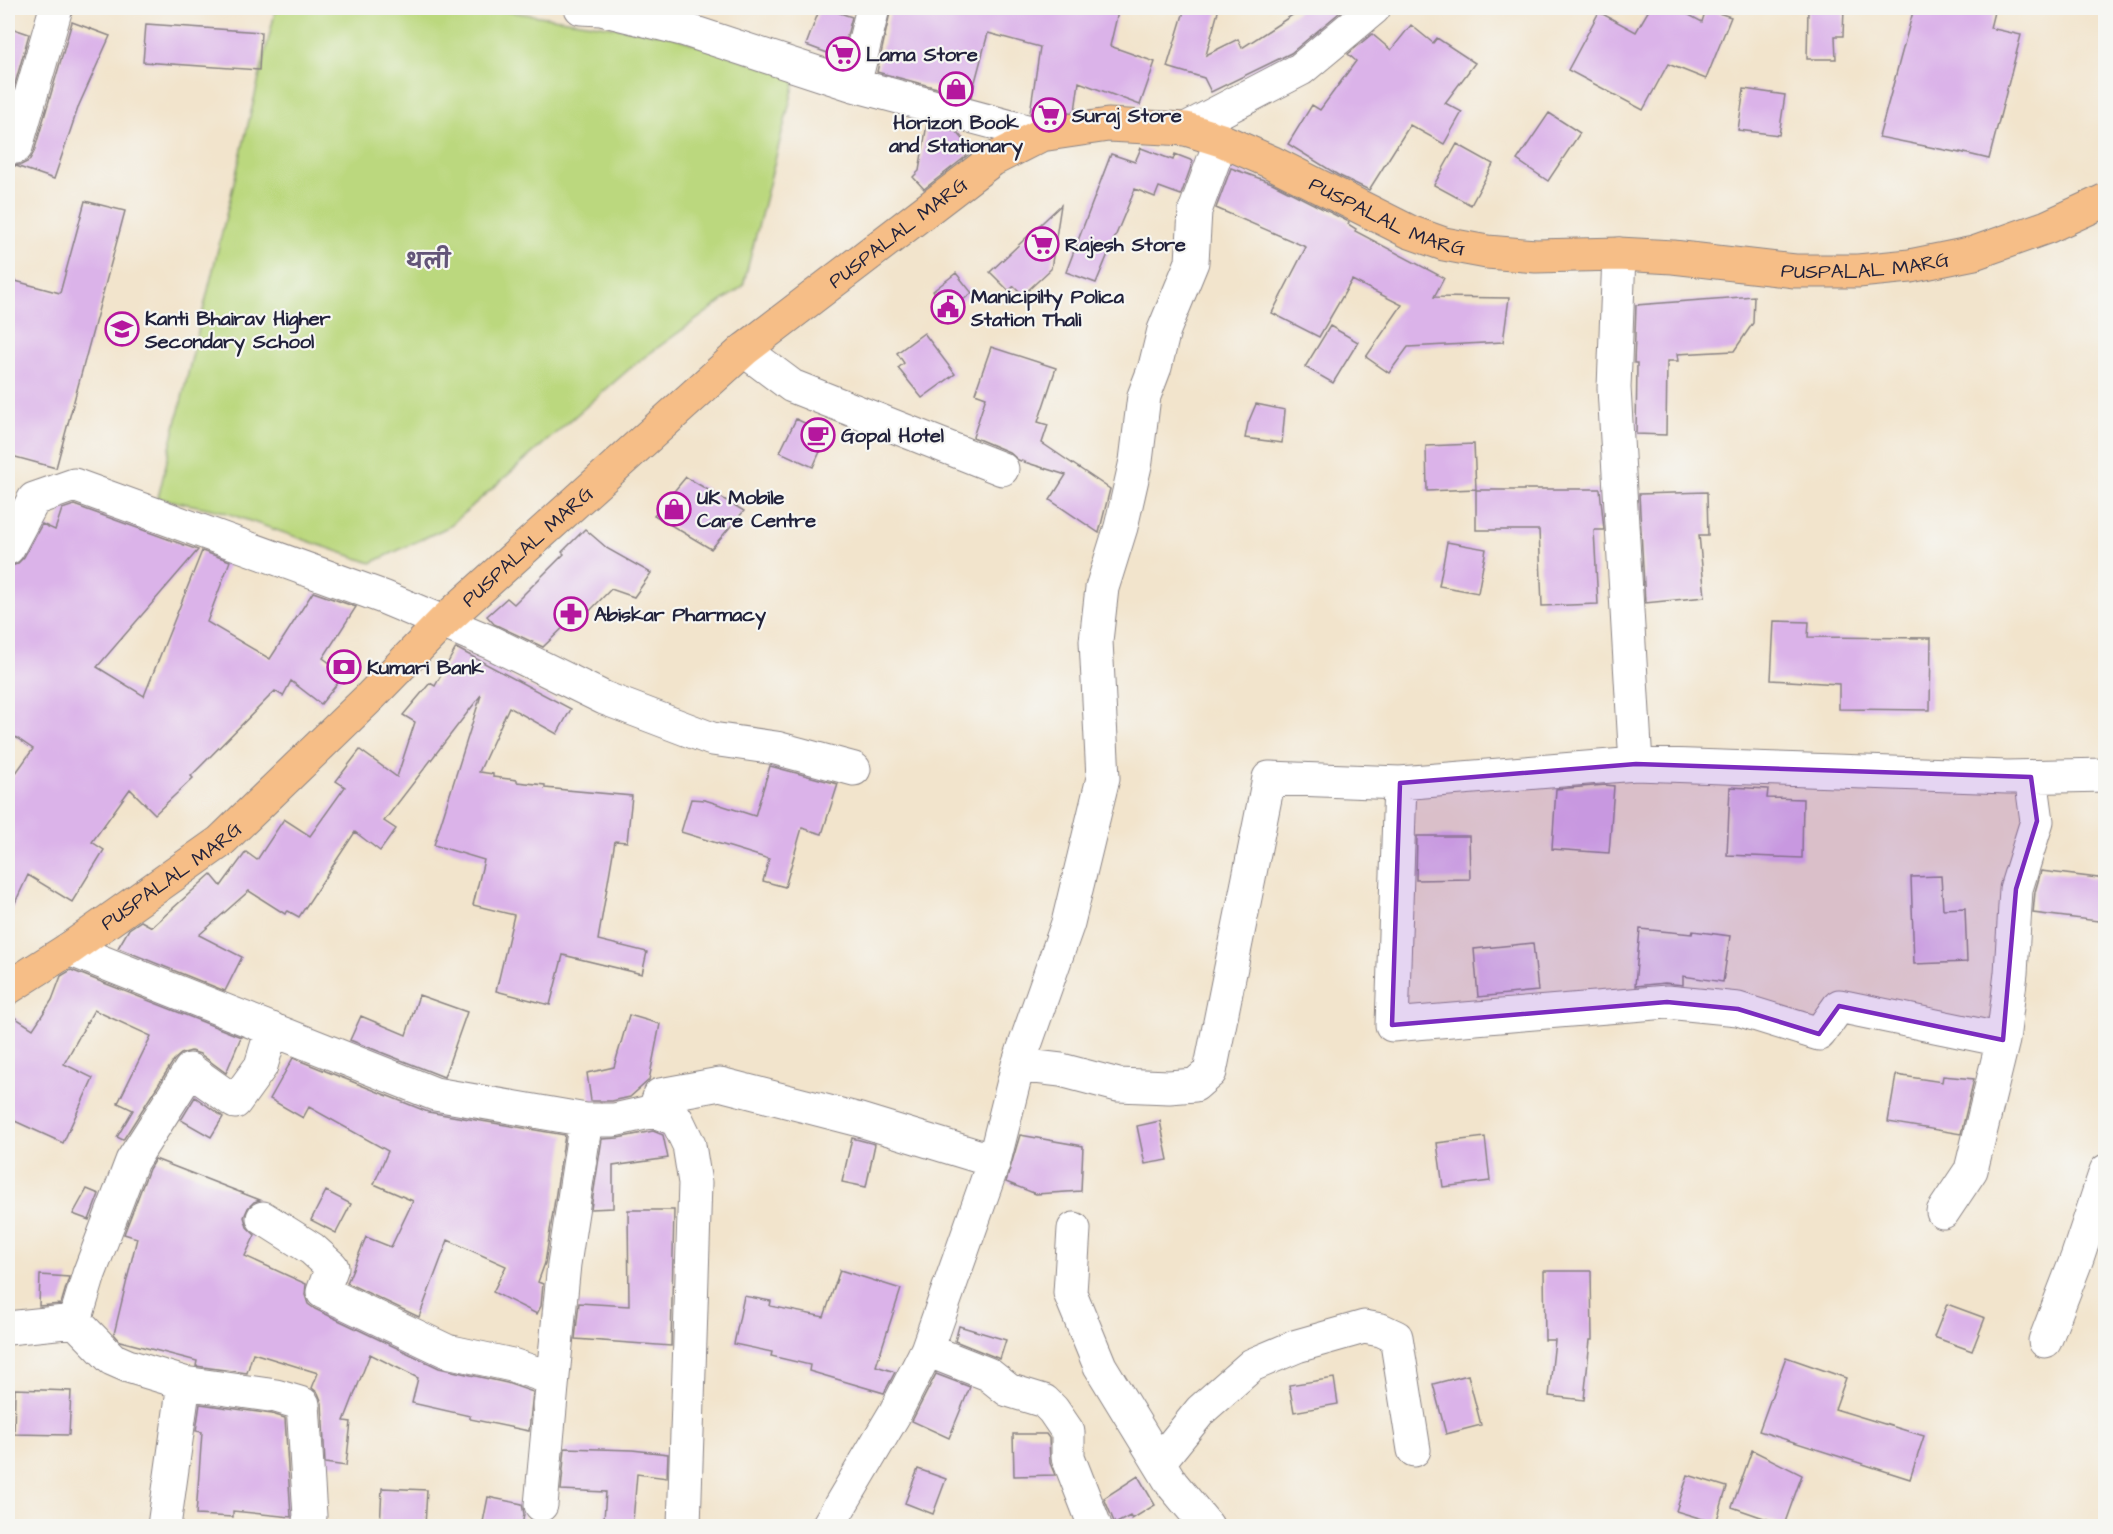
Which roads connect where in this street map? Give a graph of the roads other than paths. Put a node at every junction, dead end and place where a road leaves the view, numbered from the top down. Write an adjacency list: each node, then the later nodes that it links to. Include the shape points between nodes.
1 (56, 8): 10 (street)
2 (581, 8): 5 (street)
3 (873, 8): 6 (street)
4 (1374, 8): 7 (street, via 1301,69)
5 (688, 19): 6 (street)
6 (854, 85): 8 (street)
7 (1186, 129): 8 (main road, PUSPALAL MARG, via 1108,125); 9 (main road, PUSPALAL MARG)
8 (1041, 135): 13 (main road, PUSPALAL MARG, via 992,160)
9 (1221, 140): 12 (main road, PUSPALAL MARG, via 1410,232 1444,244 1536,256); 26 (street, via 1195,211 1192,262 1164,330 1144,396 1136,461 1102,588 1096,641 1104,778 1068,923)
10 (16, 147)
11 (2105, 203): 12 (main road, PUSPALAL MARG, via 1974,253 1910,266 1795,271)
12 (1619, 254): 17 (street, via 1614,388)
13 (744, 350): 14 (street, via 792,386); 16 (main road, PUSPALAL MARG)
14 (1002, 469)
15 (8, 548): 16 (street, via 34,499 74,486)
16 (442, 622): 18 (street, via 604,698 712,740 776,748); 22 (main road, PUSPALAL MARG, via 220,842)
17 (1636, 764): 20 (street); 21 (street)
18 (854, 769)
19 (2106, 775): 20 (street)
20 (2031, 777): 25 (street, via 2037,821 2016,889 2012,973)
21 (1400, 783): 25 (street, via 1392,1025 1667,1002 1738,1008 1819,1034 1839,1006); 26 (street, via 1269,778 1210,1072 1195,1085 1118,1085 1061,1070)
22 (69, 949): 23 (main road, PUSPALAL MARG); 24 (street)
23 (8, 988)
24 (273, 1029): 28 (street, via 435,1094); 34 (street, via 261,1066 235,1102 190,1070 132,1161)
25 (2003, 1040): 31 (street, via 1971,1170)
26 (1018, 1065): 29 (street)
27 (654, 1111): 28 (street, via 614,1120); 29 (street, via 660,1095 720,1084 861,1120); 45 (street, via 676,1120 689,1145 695,1183)
28 (586, 1120): 38 (street, via 564,1264)
29 (994, 1161): 37 (street)
30 (2106, 1171): 36 (street)
31 (1943, 1212)
32 (263, 1218): 38 (street, via 312,1249 332,1267 324,1292 447,1351)
33 (1074, 1229): 41 (street, via 1070,1293 1100,1366)
34 (75, 1321): 35 (street); 39 (street, via 112,1359)
35 (8, 1328)
36 (2045, 1341)
37 (927, 1350): 46 (street); 47 (street, via 988,1374 1008,1390 1044,1401 1053,1410 1068,1432 1068,1457)
38 (553, 1376): 42 (street)
39 (184, 1383): 43 (street); 44 (street, via 276,1396 303,1404)
40 (1414, 1450): 41 (street, via 1396,1337 1364,1327 1297,1346 1252,1365 1202,1410)
41 (1159, 1462): 48 (street)
42 (542, 1505)
43 (164, 1527)
44 (308, 1527)
45 (684, 1527)
46 (828, 1527)
47 (1095, 1527)
48 (1207, 1527)

